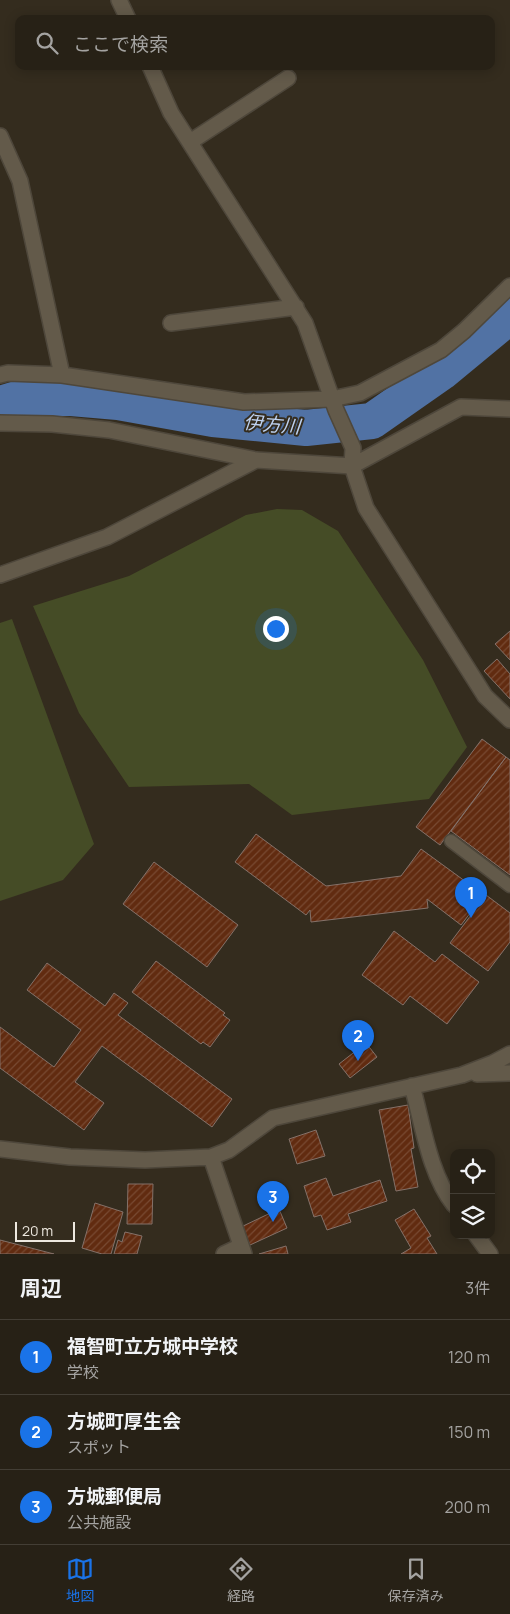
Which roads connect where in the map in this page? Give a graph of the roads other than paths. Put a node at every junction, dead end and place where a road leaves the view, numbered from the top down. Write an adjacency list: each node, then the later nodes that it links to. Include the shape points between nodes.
1 (119, 0): 2 (street)
2 (126, 15)
3 (152, 70): 6 (street, via 171,113)
4 (288, 78): 6 (street)
5 (0, 136): 10 (street, via 20,181)
6 (190, 142): 8 (street)
7 (510, 286): 12 (street, via 441,350)
8 (296, 307): 9 (street); 12 (street, via 306,323)
9 (171, 323)
10 (62, 374): 11 (street); 12 (street, via 244,402)
11 (0, 375)
12 (334, 404): 16 (street, via 353,448)
13 (510, 409): 16 (street, via 461,407)
14 (0, 423): 15 (street, via 110,430)
15 (256, 460): 16 (street); 17 (street, via 107,537)
16 (352, 466): 18 (street, via 366,508 485,696)
17 (0, 575)
18 (510, 720)
19 (451, 841): 20 (lane)
20 (510, 886)
21 (510, 1054): 23 (street)
22 (510, 1073): 23 (street)
23 (462, 1075): 24 (street)
24 (412, 1086): 26 (street, via 273,1118 229,1150); 27 (street, via 435,1167)
25 (0, 1149): 26 (street, via 70,1157)
26 (211, 1158): 29 (street)
27 (450, 1200)
28 (479, 1239): 31 (street)
29 (243, 1250): 30 (street)
30 (224, 1254)
31 (490, 1254)

